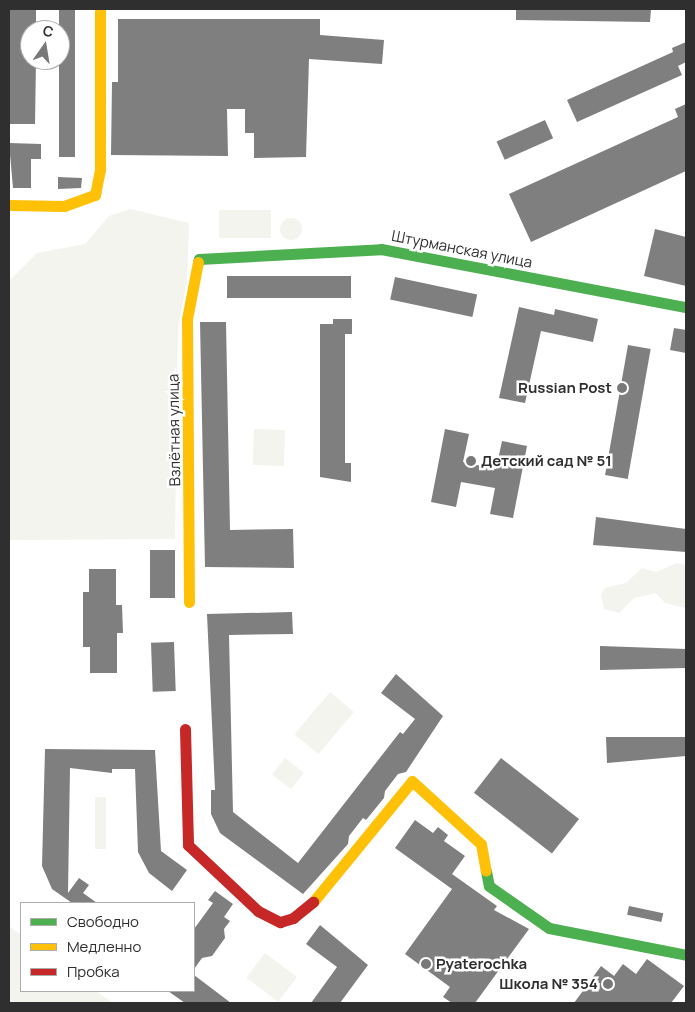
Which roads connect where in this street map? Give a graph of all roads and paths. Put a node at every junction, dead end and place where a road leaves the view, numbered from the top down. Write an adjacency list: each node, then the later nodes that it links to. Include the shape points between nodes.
1 (100, 9): 2 (street, via 100,184 95,195 84,202 64,206)
2 (9, 205)
3 (199, 258): 4 (street, Штурманская улица, via 381,249); 5 (street, Взлётная улица, via 187,318)
4 (686, 307)
5 (189, 602)
6 (185, 729): 7 (street, via 188,845 258,911 280,922 293,918 321,896 412,782 481,844 489,886 549,928)
7 (686, 955)

